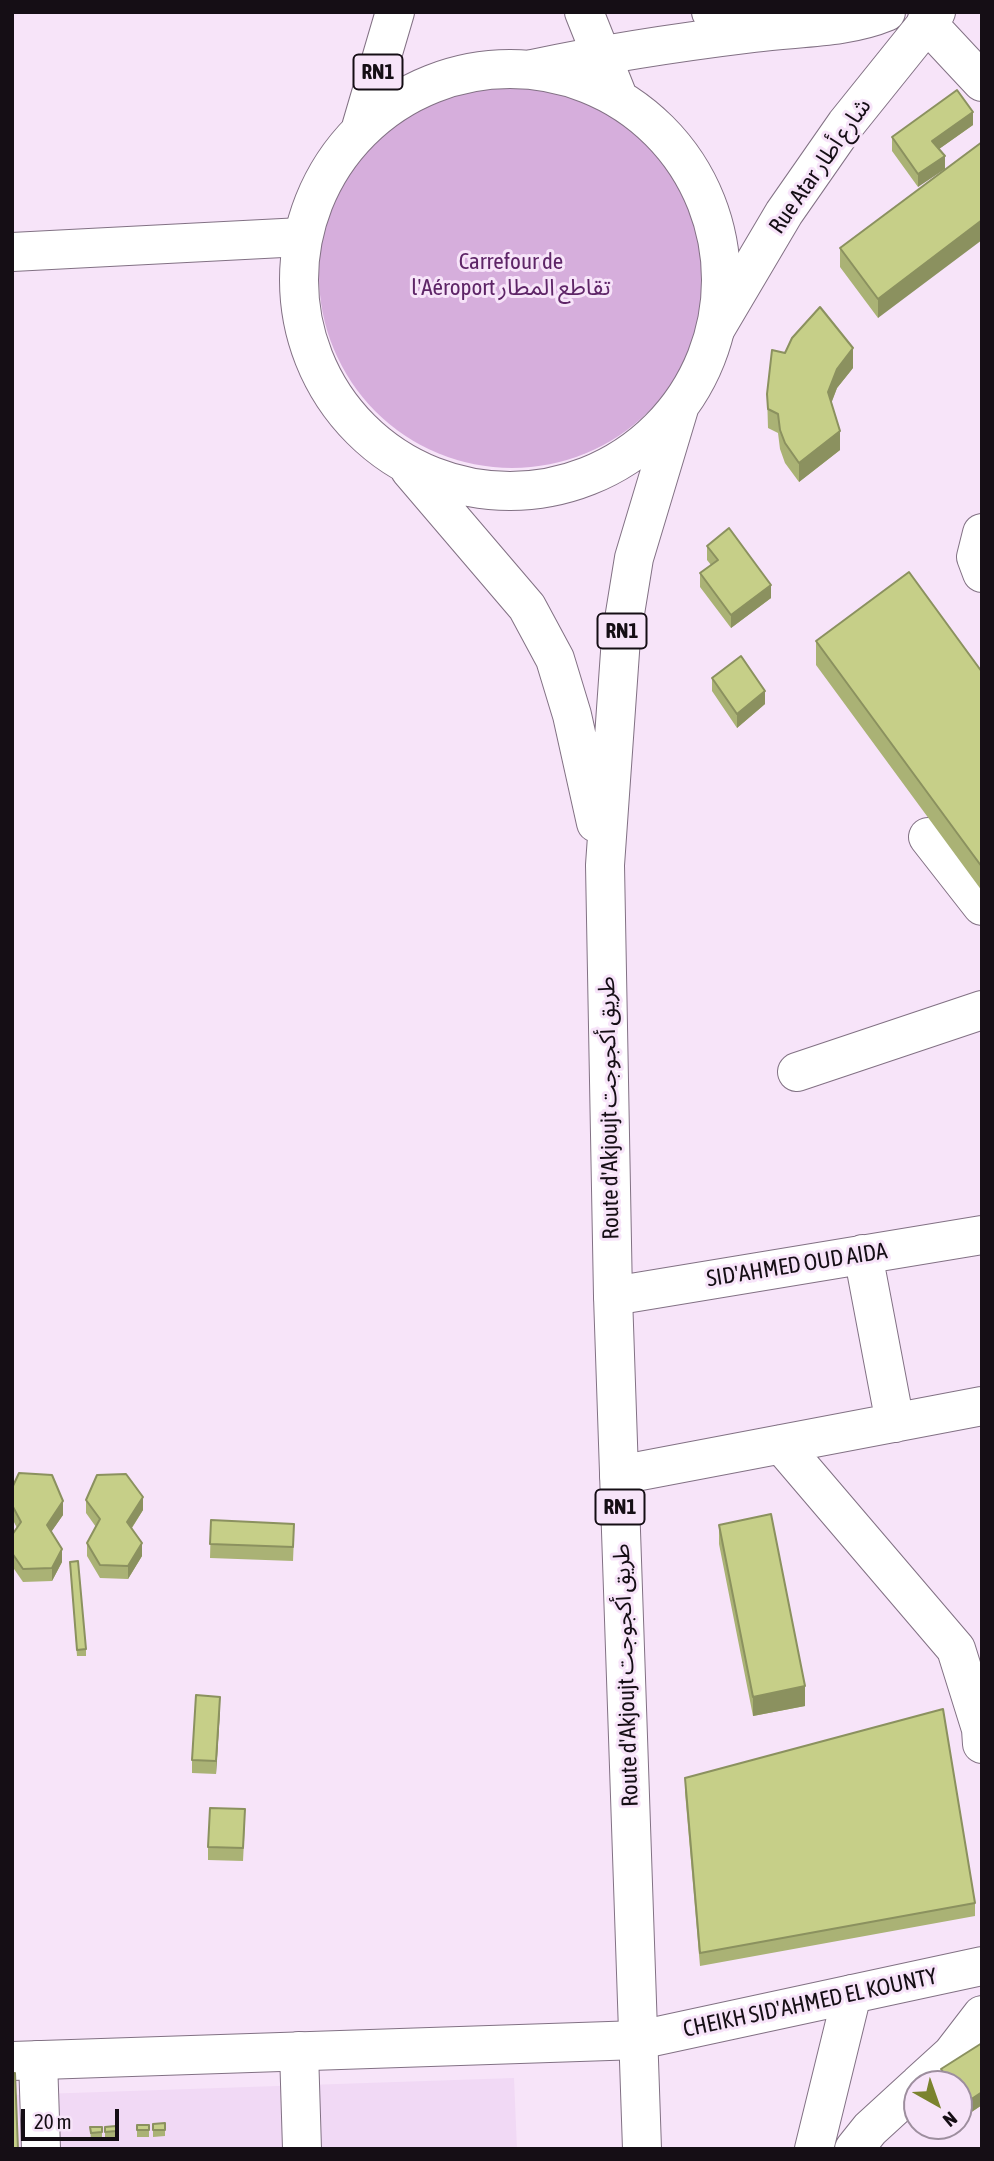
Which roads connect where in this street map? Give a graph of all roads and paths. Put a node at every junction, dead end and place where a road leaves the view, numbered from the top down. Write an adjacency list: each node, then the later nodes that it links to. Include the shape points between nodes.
1 (395, 12): 11 (main road, RN1)
2 (584, 12): 7 (main road)
3 (711, 12): 6 (main road)
4 (886, 12): 6 (main road, via 832,25)
5 (931, 17): 9 (main road); 14 (main road, Rue Atar شارع أطار, via 846,124 784,214)
6 (756, 32): 7 (main road)
7 (602, 54): 8 (main road); 10 (main road)
8 (533, 69): 10 (main road, via 577,78); 11 (main road, via 485,70 439,81 397,101)
9 (982, 82)
10 (618, 97): 14 (main road, via 654,123 684,157 705,196 718,239 722,284)
11 (360, 131): 12 (main road, via 322,182)
12 (302, 237): 13 (main road); 16 (main road, via 298,289 305,335 322,379 348,418)
13 (12, 252)
14 (716, 328): 15 (main road, via 702,369)
15 (680, 405): 16 (main road, via 651,438 615,463 575,481 532,491 489,491 446,483); 20 (main road, Route d'Akjoujt طريق أكجوجت / RN1, via 634,558 621,638)
16 (406, 466): 20 (main road, Route d'Akjoujt طريق أكجوجت / RN1, via 527,607 555,659)
17 (982, 533): 18 (main road, via 976,557)
18 (982, 573)
19 (928, 837): 21 (main road)
20 (605, 864): 26 (main road, Route d'Akjoujt طريق أكجوجت / RN1)
21 (982, 906)
22 (982, 1010): 23 (main road)
23 (797, 1072)
24 (982, 1235): 25 (main road, SID'AHMED OUD AIDA)
25 (863, 1254): 26 (main road, SID'AHMED OUD AIDA); 28 (main road)
26 (613, 1296): 30 (main road, Route d'Akjoujt طريق أكجوجت / RN1)
27 (982, 1406): 28 (main road)
28 (895, 1423): 29 (main road)
29 (781, 1444): 30 (main road); 31 (main road, via 956,1649)
30 (619, 1475): 35 (main road, Route d'Akjoujt طريق أكجوجت / RN1)
31 (982, 1744)
32 (982, 1966): 33 (main road, CHEIKH SID'AHMED EL KOUNTY)
33 (852, 1994): 35 (main road, CHEIKH SID'AHMED EL KOUNTY); 43 (main road)
34 (982, 2015): 38 (main road)
35 (639, 2040): 36 (main road, CHEIKH SID'AHMED EL KOUNTY); 42 (main road, Route d'Akjoujt طريق أكجوجت / RN1)
36 (299, 2051): 37 (main road, CHEIKH SID'AHMED EL KOUNTY); 41 (main road)
37 (25, 2060): 40 (main road)
38 (934, 2070)
39 (903, 2099): 44 (main road)
40 (41, 2149)
41 (302, 2149)
42 (642, 2149)
43 (814, 2149)
44 (855, 2149)

